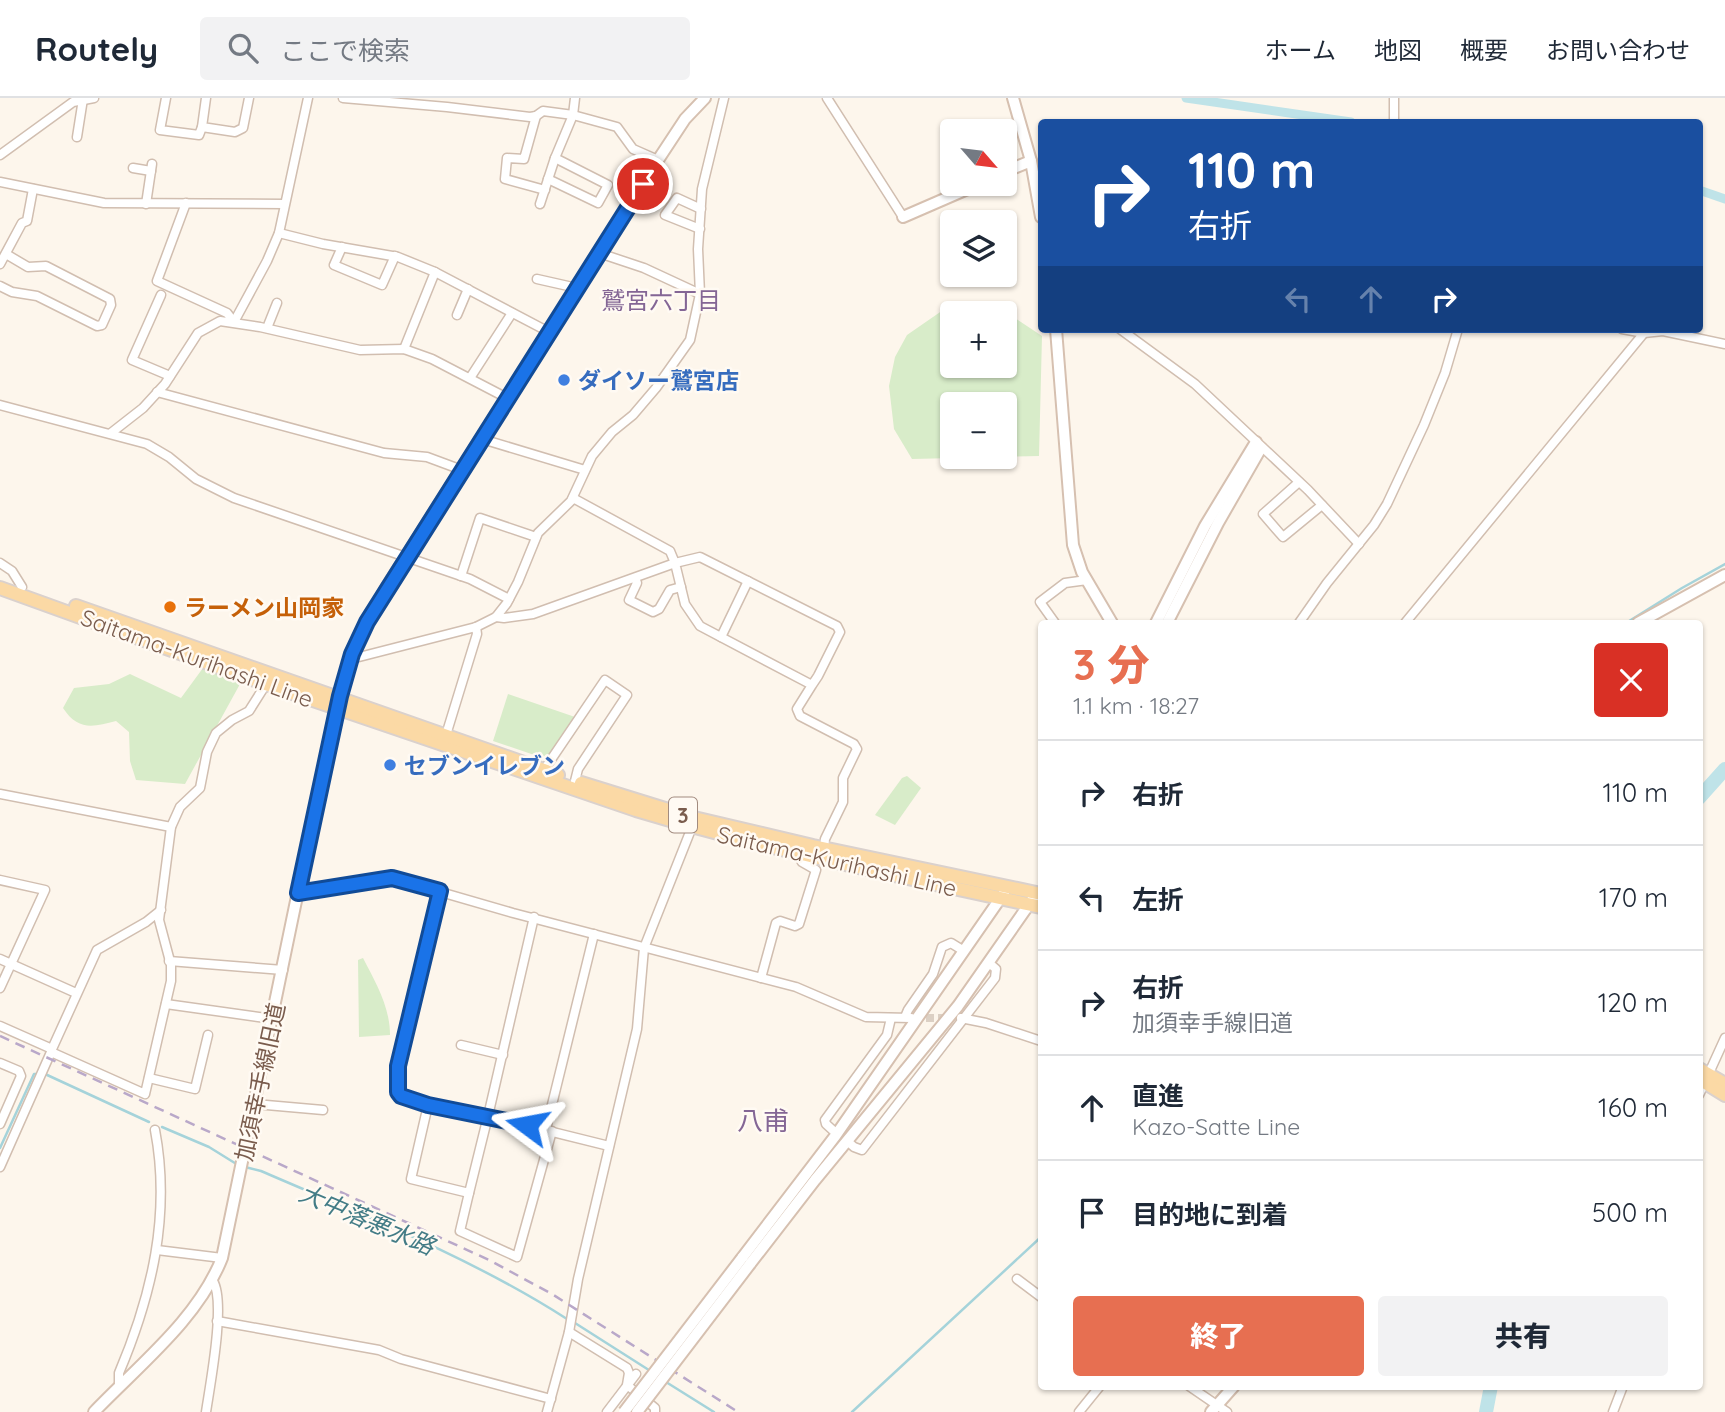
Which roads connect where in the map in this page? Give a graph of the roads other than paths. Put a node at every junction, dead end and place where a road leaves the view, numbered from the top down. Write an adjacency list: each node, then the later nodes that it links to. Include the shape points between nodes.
1 (94, 98): 13 (street)
2 (166, 98): 17 (street, via 160,130 200,135)
3 (206, 98): 17 (street)
4 (249, 98): 17 (street, via 243,128 235,132)
5 (308, 98): 33 (street)
6 (343, 98): 15 (street)
7 (575, 98): 14 (street)
8 (705, 98): 21 (main road, 加須幸手線旧道)
9 (724, 98): 35 (street, via 710,148)
10 (827, 98): 36 (street)
11 (1013, 98): 22 (main road)
12 (1394, 98): 16 (street)
13 (83, 99): 18 (street); 19 (street)
14 (573, 115): 15 (street, via 543,111); 20 (street); 21 (street, via 617,127 633,149)
15 (536, 116): 28 (street, via 524,159 508,158 505,179)
16 (1394, 119)
17 (202, 127)
18 (77, 137)
19 (0, 155)
20 (555, 158): 25 (street); 25 (street, via 608,185 598,203)
21 (658, 160): 40 (main road, 加須幸手線旧道)
22 (1031, 161): 23 (main road); 30 (main road)
23 (1017, 167)
24 (133, 168): 32 (street, via 152,168)
25 (548, 179): 28 (street)
26 (0, 182): 27 (street)
27 (33, 189): 32 (street, via 104,203); 41 (street, via 27,220)
28 (545, 190): 34 (street)
29 (951, 196): 36 (main road)
30 (1038, 200)
31 (187, 203): 32 (street); 33 (street); 54 (street, via 157,281 227,313)
32 (146, 204)
33 (284, 204): 38 (street)
34 (540, 204)
35 (701, 209): 37 (street); 37 (street, via 677,198 666,215)
36 (903, 217)
37 (700, 229): 49 (street)
38 (279, 233): 39 (street); 54 (street)
39 (342, 247): 42 (street); 42 (street, via 334,265 382,285)
40 (599, 253): 47 (main road, 加須幸手線旧道); 49 (street)
41 (6, 254): 43 (street); 46 (street, via 28,267 49,267 110,299 111,305 102,325 97,326 37,296)
42 (395, 256): 44 (street)
43 (0, 264)
44 (435, 272): 48 (street); 63 (street)
45 (537, 279): 47 (street)
46 (0, 286)
47 (577, 288): 56 (main road, 加須幸手線旧道)
48 (468, 289): 52 (street); 53 (street)
49 (700, 294): 73 (street, via 690,340 656,388 612,432)
50 (162, 295): 64 (street, via 132,360)
51 (276, 303): 55 (street)
52 (512, 313): 56 (street); 65 (street)
53 (457, 315)
54 (234, 322): 55 (street); 64 (street, via 220,321 198,333)
55 (267, 328): 63 (street, via 360,350)
56 (549, 332): 67 (main road, 加須幸手線旧道)
57 (1056, 333): 86 (main road, via 1073,545)
58 (1125, 333): 71 (street, via 1195,384)
59 (1457, 333): 78 (street, via 1424,425 1387,504)
60 (1644, 333): 98 (street)
61 (1673, 333): 62 (street)
62 (1725, 344)
63 (404, 349): 65 (street)
64 (170, 376): 66 (street)
65 (470, 378): 67 (street)
66 (157, 393): 69 (street); 72 (street, via 384,453 427,457)
67 (507, 398): 70 (main road, 加須幸手線旧道)
68 (0, 405): 69 (street)
69 (111, 433): 79 (street, via 155,447 196,479 234,498)
70 (482, 439): 72 (main road, 加須幸手線旧道); 73 (street)
71 (1259, 445): 74 (street); 95 (main road, via 1205,526); 96 (main road)
72 (462, 470): 79 (main road, 加須幸手線旧道)
73 (584, 470): 75 (street)
74 (1299, 482): 76 (street); 76 (street, via 1263,514 1283,537)
75 (573, 498): 77 (street); 81 (street, via 670,551)
76 (1322, 505): 78 (street)
77 (536, 537): 83 (street, via 480,518); 91 (street)
78 (1359, 544): 97 (street)
79 (407, 556): 83 (street); 102 (main road, 加須幸手線旧道)
80 (0, 562): 88 (street)
81 (675, 563): 84 (street); 87 (street, via 700,557); 89 (street)
82 (1725, 575): 99 (main road)
83 (461, 576): 91 (street)
84 (635, 578): 89 (street, via 629,600 653,612 670,590); 92 (street, via 533,614)
85 (0, 579): 88 (main road, Saitama-Kurihashi Line / 3)
86 (1087, 580): 93 (street, via 1065,583 1040,603); 94 (main road)
87 (748, 581): 101 (street); 104 (street, via 837,626 840,632)
88 (22, 587): 105 (main road, Saitama-Kurihashi Line / 3)
89 (681, 587): 101 (street, via 685,604 700,626)
90 (0, 588): 103 (main road, Saitama-Kurihashi Line / 3)
91 (509, 599): 92 (street)
92 (495, 617): 100 (street)
93 (1053, 620)
94 (1110, 620)
95 (1158, 620)
96 (1169, 620)
97 (1301, 620)
98 (1407, 620)
99 (1643, 620)
100 (476, 627): 102 (street, via 359,657); 106 (street)
101 (721, 637): 104 (street)
102 (352, 654): 105 (main road, 加須幸手線旧道)
103 (266, 684): 105 (main road, Saitama-Kurihashi Line / 3); 110 (street, via 249,711 216,733 200,788 180,807)
104 (812, 685): 113 (street, via 797,709 800,716 857,749 843,778 843,802)
105 (338, 702): 106 (main road, Saitama-Kurihashi Line / 3); 111 (main road, Saitama-Kurihashi Line / 3, via 602,799); 116 (main road, 加須幸手線旧道)
106 (446, 735): 107 (main road, Saitama-Kurihashi Line / 3)
107 (544, 770): 108 (main road, Saitama-Kurihashi Line / 3); 108 (street, via 605,680 627,695 578,769)
108 (575, 781): 112 (main road, Saitama-Kurihashi Line / 3)
109 (0, 794): 110 (street)
110 (171, 827): 119 (street)
111 (692, 827): 112 (main road, Saitama-Kurihashi Line / 3); 122 (street)
112 (796, 847): 113 (main road, Saitama-Kurihashi Line / 3); 117 (main road, Saitama-Kurihashi Line / 3); 129 (street, via 803,862 816,870 799,924 776,923)
113 (824, 848): 117 (main road, Saitama-Kurihashi Line / 3)
114 (0, 880): 127 (street, via 45,890)
115 (440, 891): 116 (street, via 392,878); 120 (street); 150 (street, via 398,1066 401,1096)
116 (298, 893): 128 (main road, 加須幸手線旧道)
117 (1004, 893): 118 (main road, Saitama-Kurihashi Line / 3); 123 (main road)
118 (1038, 900): 126 (main road)
119 (160, 910): 125 (street); 131 (street, via 97,950)
120 (534, 917): 121 (street); 143 (street)
121 (594, 934): 122 (street); 155 (street)
122 (644, 948): 129 (street); 157 (street, via 637,1029)
123 (964, 951): 134 (street, via 951,943 942,947 933,974 908,1010 908,1018); 156 (main road)
124 (0, 959): 127 (street)
125 (169, 961): 128 (street); 132 (street)
126 (989, 963): 136 (street, via 996,969 995,978); 156 (main road, via 958,1006)
127 (11, 964): 130 (street); 131 (street)
128 (283, 970): 133 (main road, 加須幸手線旧道)
129 (761, 978): 134 (street, via 796,987 866,1017)
130 (0, 988)
131 (76, 993): 142 (street)
132 (166, 1004): 133 (street); 146 (street)
133 (273, 1018): 149 (main road, 加須幸手線旧道)
134 (891, 1018): 156 (street, via 887,1035 825,1120)
135 (954, 1018): 136 (street)
136 (964, 1018): 140 (street); 156 (street, via 862,1150)
137 (0, 1026): 142 (street)
138 (208, 1035): 146 (street, via 195,1088)
139 (1725, 1038): 145 (street)
140 (1038, 1040)
141 (461, 1045): 143 (street)
142 (51, 1051): 146 (street, via 145,1094); 158 (street)
143 (503, 1055): 152 (street)
144 (0, 1063): 153 (street, via 21,1076)
145 (1703, 1076): 147 (main road); 148 (main road)
146 (149, 1078)
147 (1725, 1084)
148 (1725, 1095)
149 (256, 1104): 151 (street); 161 (main road, 加須幸手線旧道)
150 (428, 1105): 152 (street); 159 (street, via 411,1179)
151 (323, 1110)
152 (488, 1116): 155 (street); 159 (street)
153 (0, 1124)
154 (155, 1130): 160 (street, via 163,1197)
155 (549, 1130): 157 (street); 159 (street, via 517,1257 460,1231)
156 (842, 1138): 162 (main road, via 815,1180); 162 (main road, via 823,1153)
157 (609, 1146): 167 (street)
158 (0, 1167)
159 (468, 1193)
160 (157, 1250): 161 (street); 170 (street, via 149,1291)
161 (222, 1258): 164 (main road, 加須幸手線旧道)
162 (746, 1261): 181 (main road, bridge); 182 (main road, bridge)
163 (1017, 1279): 165 (street)
164 (213, 1281): 166 (street); 170 (main road, 加須幸手線旧道, via 189,1315)
165 (1038, 1295)
166 (217, 1321): 175 (street, via 379,1350); 178 (street)
167 (569, 1332): 169 (street, via 627,1368); 175 (street)
168 (636, 1374): 169 (street)
169 (627, 1385): 180 (street); 183 (street)
170 (118, 1386): 177 (main road, 加須幸手線旧道)
171 (1097, 1390): 184 (street)
172 (1194, 1390): 176 (street)
173 (1232, 1390): 176 (main road)
174 (1621, 1390): 185 (street)
175 (551, 1399): 179 (street)
176 (1219, 1410)
177 (94, 1412)
178 (206, 1412)
179 (547, 1412)
180 (607, 1412)
181 (624, 1412)
182 (637, 1412)
183 (655, 1412)
184 (1079, 1412)
185 (1613, 1412)

